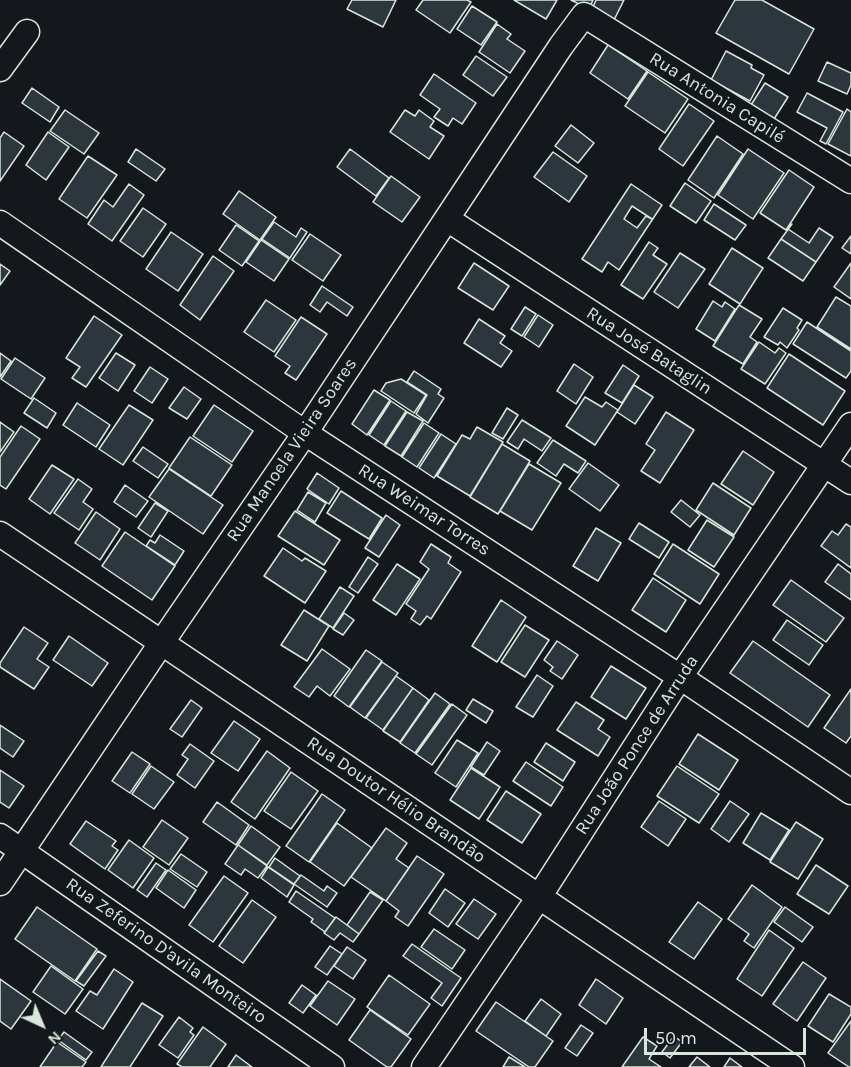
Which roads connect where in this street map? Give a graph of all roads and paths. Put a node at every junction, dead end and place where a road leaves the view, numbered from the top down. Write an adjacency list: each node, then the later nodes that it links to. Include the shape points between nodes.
1 (584, 15): 4 (street, Rua Antonia Capilé); 5 (street, Rua Manoela Vieira Soares)
2 (27, 32): 3 (street)
3 (0, 69)
4 (851, 181)
5 (447, 219): 8 (street, Rua Manoela Vieira Soares); 9 (street, Rua José Bataglin)
6 (0, 223): 8 (street, Rua Weimar Torres)
7 (851, 425): 9 (street, Rua João Ponce de Arruda)
8 (305, 433): 12 (street, Rua Manoela Vieira Soares); 13 (street, Rua Weimar Torres)
9 (825, 465): 10 (street, Rua José Bataglin); 13 (street, Rua João Ponce de Arruda)
10 (851, 482)
11 (0, 534): 12 (street, Rua Doutor Hélio Brandão)
12 (162, 642): 16 (street, Rua Manoela Vieira Soares); 18 (street, Rua Doutor Hélio Brandão)
13 (680, 677): 14 (street, Rua Weimar Torres); 18 (street, Rua João Ponce de Arruda)
14 (851, 792)
15 (0, 836): 16 (street, Rua Zeferino D'avila Monteiro)
16 (22, 851): 17 (street, Rua Manoela Vieira Soares); 19 (street, Rua Zeferino D'avila Monteiro)
17 (0, 883)
18 (539, 897): 20 (street, Rua João Ponce de Arruda); 21 (street, Rua Doutor Hélio Brandão)
19 (332, 1067)
20 (424, 1067)
21 (792, 1067)

